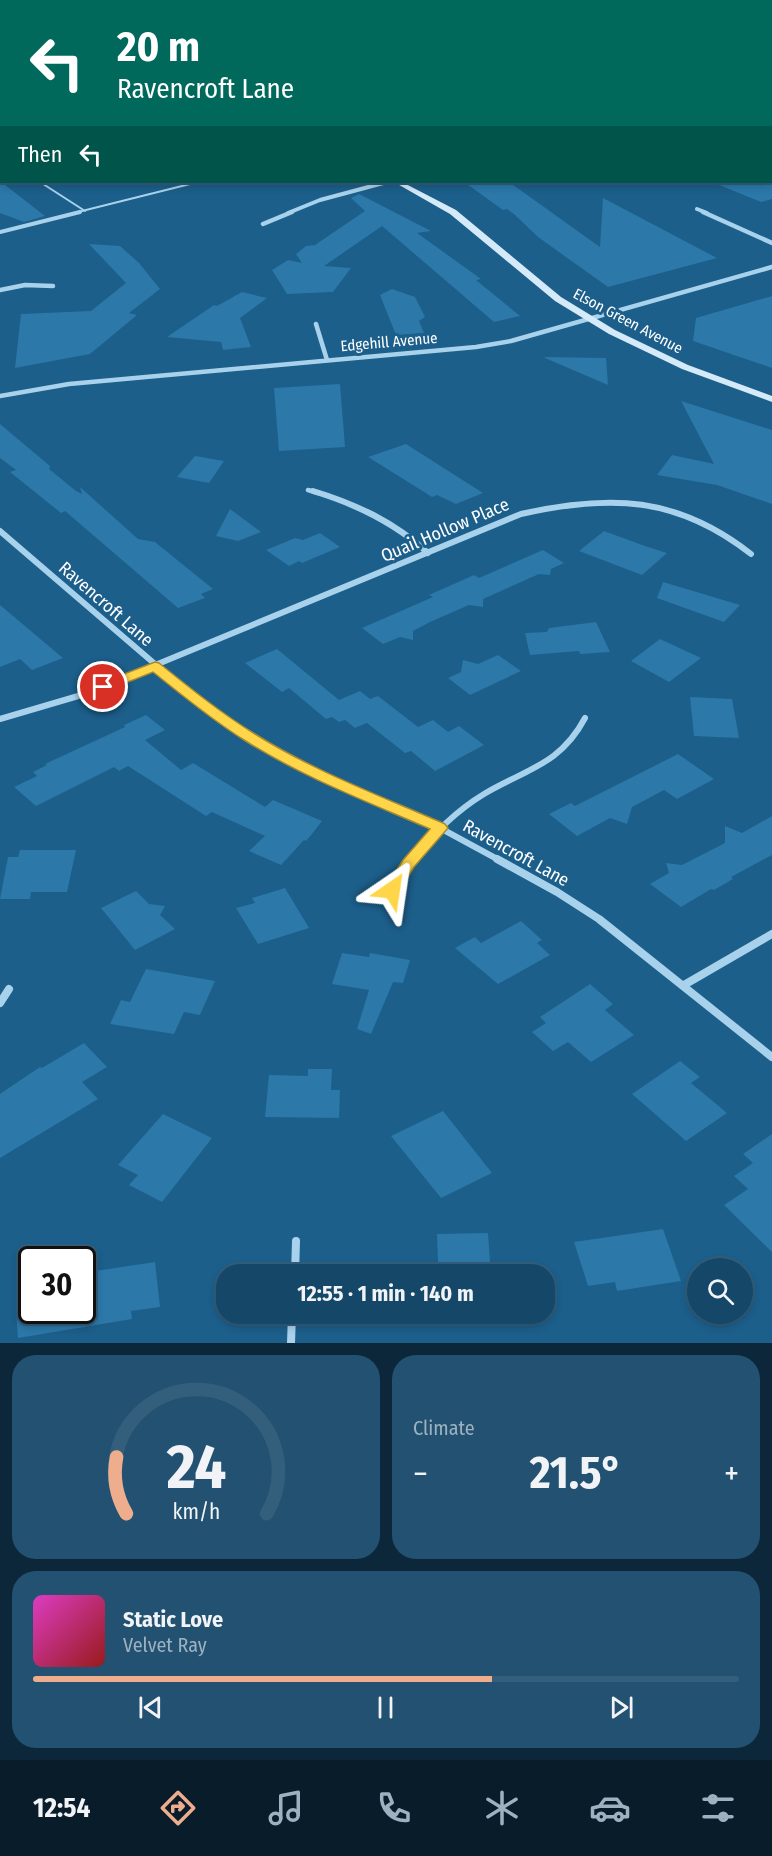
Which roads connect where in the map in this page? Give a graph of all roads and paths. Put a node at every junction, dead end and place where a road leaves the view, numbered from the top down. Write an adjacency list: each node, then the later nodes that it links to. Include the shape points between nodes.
1 (42, 183): 6 (lane)
2 (194, 183): 6 (lane)
3 (383, 183): 7 (street, via 320,200)
4 (399, 183): 13 (street, Elson Green Avenue, via 453,212 558,299)
5 (697, 209): 9 (street)
6 (85, 211): 8 (lane)
7 (263, 224)
8 (0, 232)
9 (772, 243)
10 (772, 267): 13 (street, Edgehill Avenue)
11 (53, 286): 12 (street, via 25,285)
12 (0, 290)
13 (591, 319): 15 (street, Edgehill Avenue, via 476,347); 17 (street, Elson Green Avenue, via 685,367)
14 (316, 324): 15 (street)
15 (327, 360): 16 (street, Edgehill Avenue, via 69,384)
16 (0, 396)
17 (772, 399)
18 (308, 490): 20 (street, via 376,514)
19 (0, 531): 22 (street, Ravencroft Lane)
20 (428, 553): 21 (street, Quail Hollow Place, via 522,514 566,504 605,501 647,504 694,517 735,540); 22 (street, Quail Hollow Place)
21 (751, 554)
22 (155, 666): 24 (street, Quail Hollow Place, via 85,694); 25 (street, Ravencroft Lane, via 251,738 317,774)
23 (585, 718): 25 (street, via 579,734 551,760 505,781)
24 (0, 719)
25 (440, 828): 26 (street); 28 (street, Ravencroft Lane, via 599,919)
26 (392, 890)
27 (772, 934): 28 (street)
28 (684, 985): 31 (street, Ravencroft Lane)
29 (9, 989): 30 (street)
30 (0, 1003)
31 (772, 1057)
32 (296, 1241): 33 (street)
33 (295, 1264)
34 (292, 1324): 35 (street)
35 (291, 1343)

